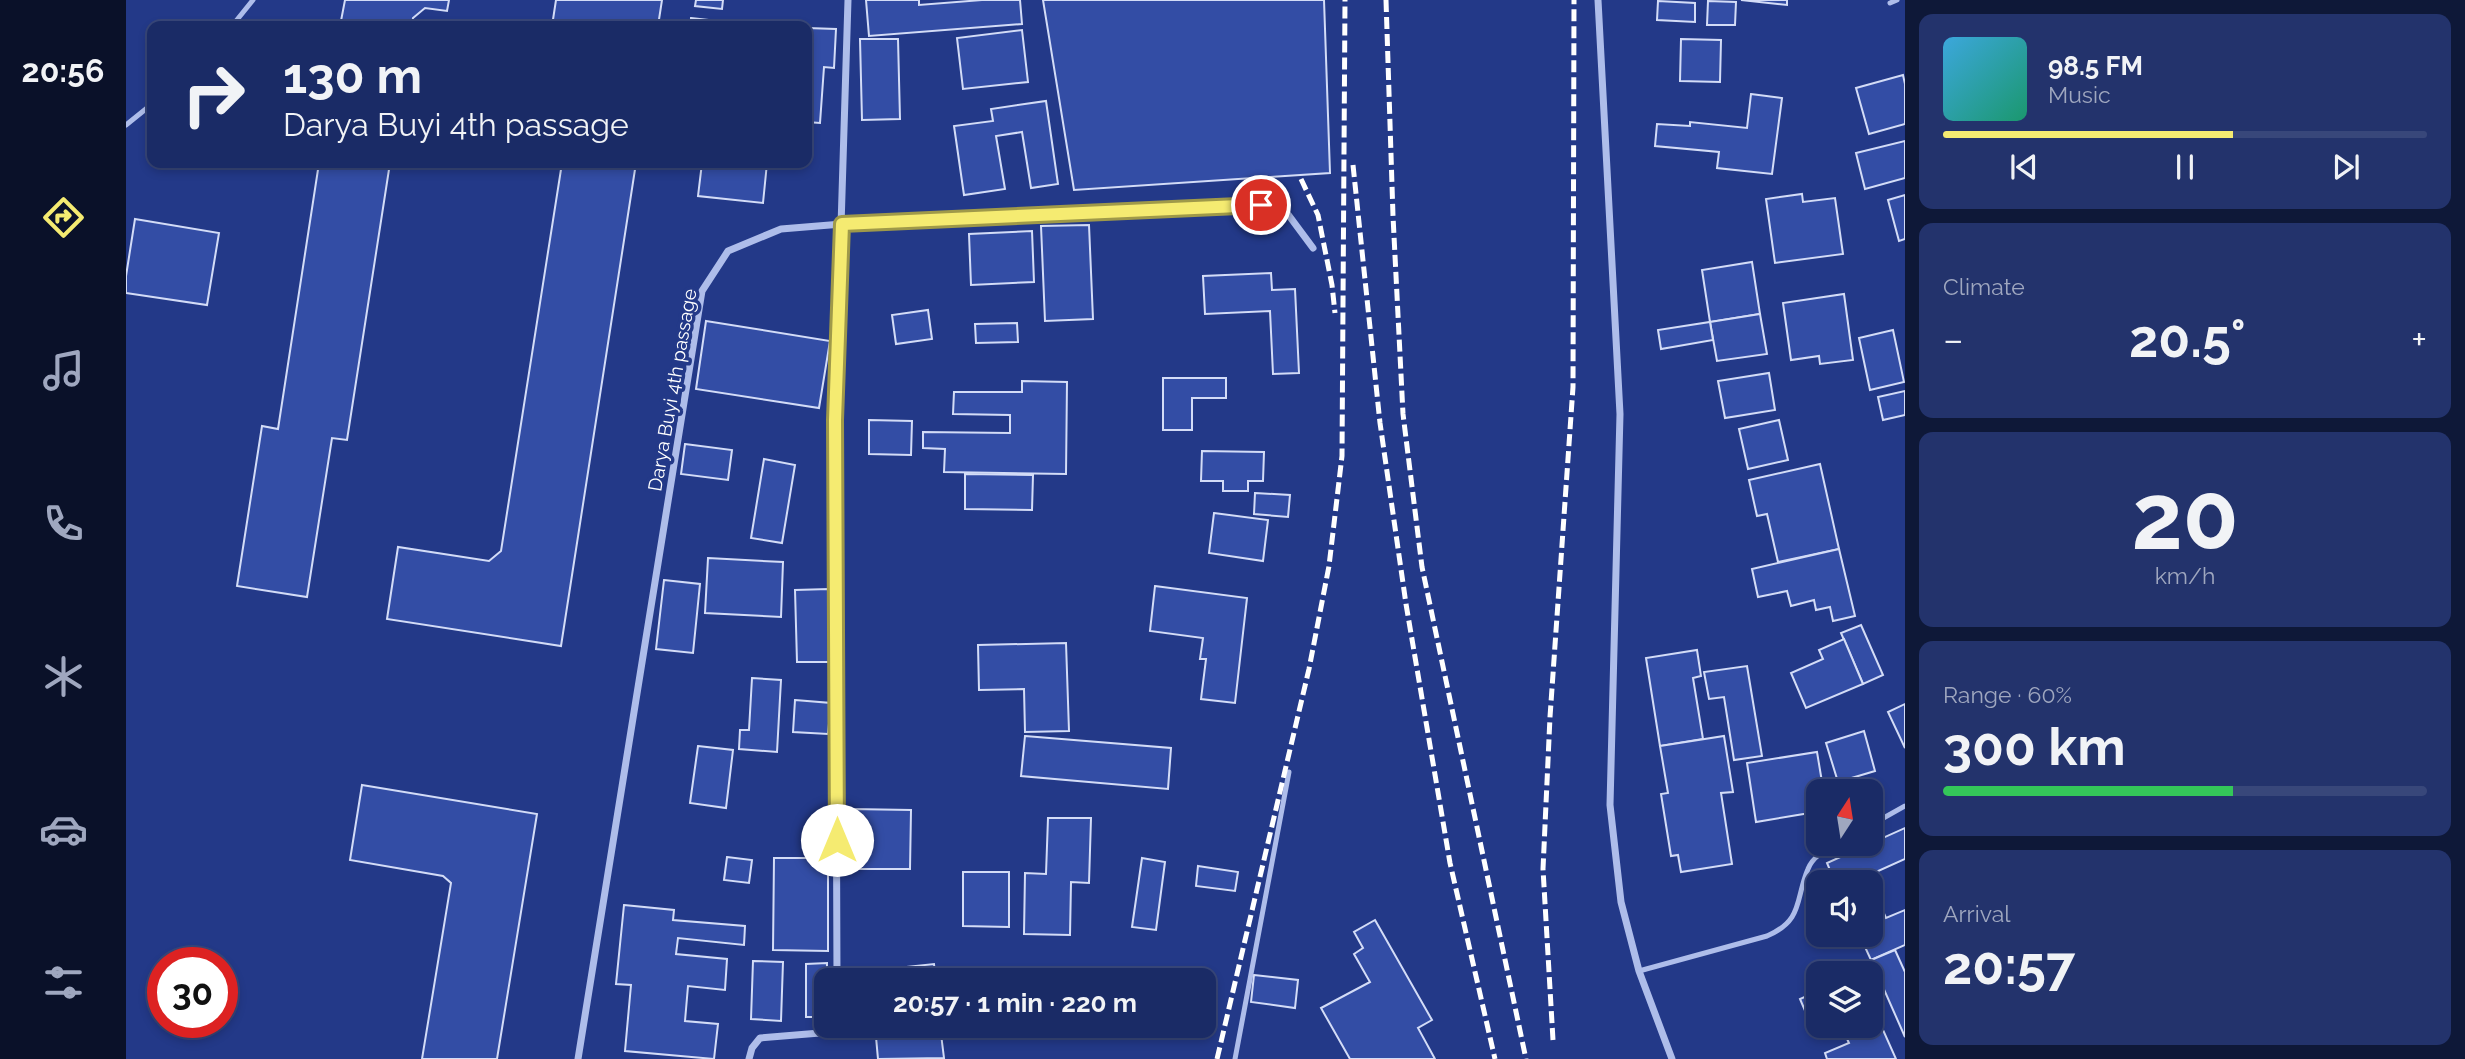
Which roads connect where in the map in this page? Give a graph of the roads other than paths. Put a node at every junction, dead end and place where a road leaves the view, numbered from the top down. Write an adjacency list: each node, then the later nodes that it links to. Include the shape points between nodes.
1 (253, 0): 6 (lane)
2 (848, 0): 9 (street)
3 (1598, 0): 16 (street, via 1620,414 1610,805 1621,902)
4 (1897, 0): 5 (lane)
5 (1890, 3)
6 (236, 21)
7 (147, 108): 8 (lane)
8 (126, 125)
9 (842, 224): 10 (street, Darya Buyi 4th passage, via 1261,205 1287,213); 15 (street, via 835,420); 18 (street, Darya Buyi 4th passage, via 781,229 728,251 702,290)
10 (1313, 248)
11 (1289, 772): 20 (lane)
12 (1905, 806): 13 (lane)
13 (1883, 818)
14 (1817, 856): 16 (lane, via 1808,867 1798,907 1782,929)
15 (837, 968)
16 (1639, 971): 21 (street)
17 (814, 1034): 19 (street, via 760,1038)
18 (578, 1059)
19 (749, 1059)
20 (1235, 1059)
21 (1672, 1059)

